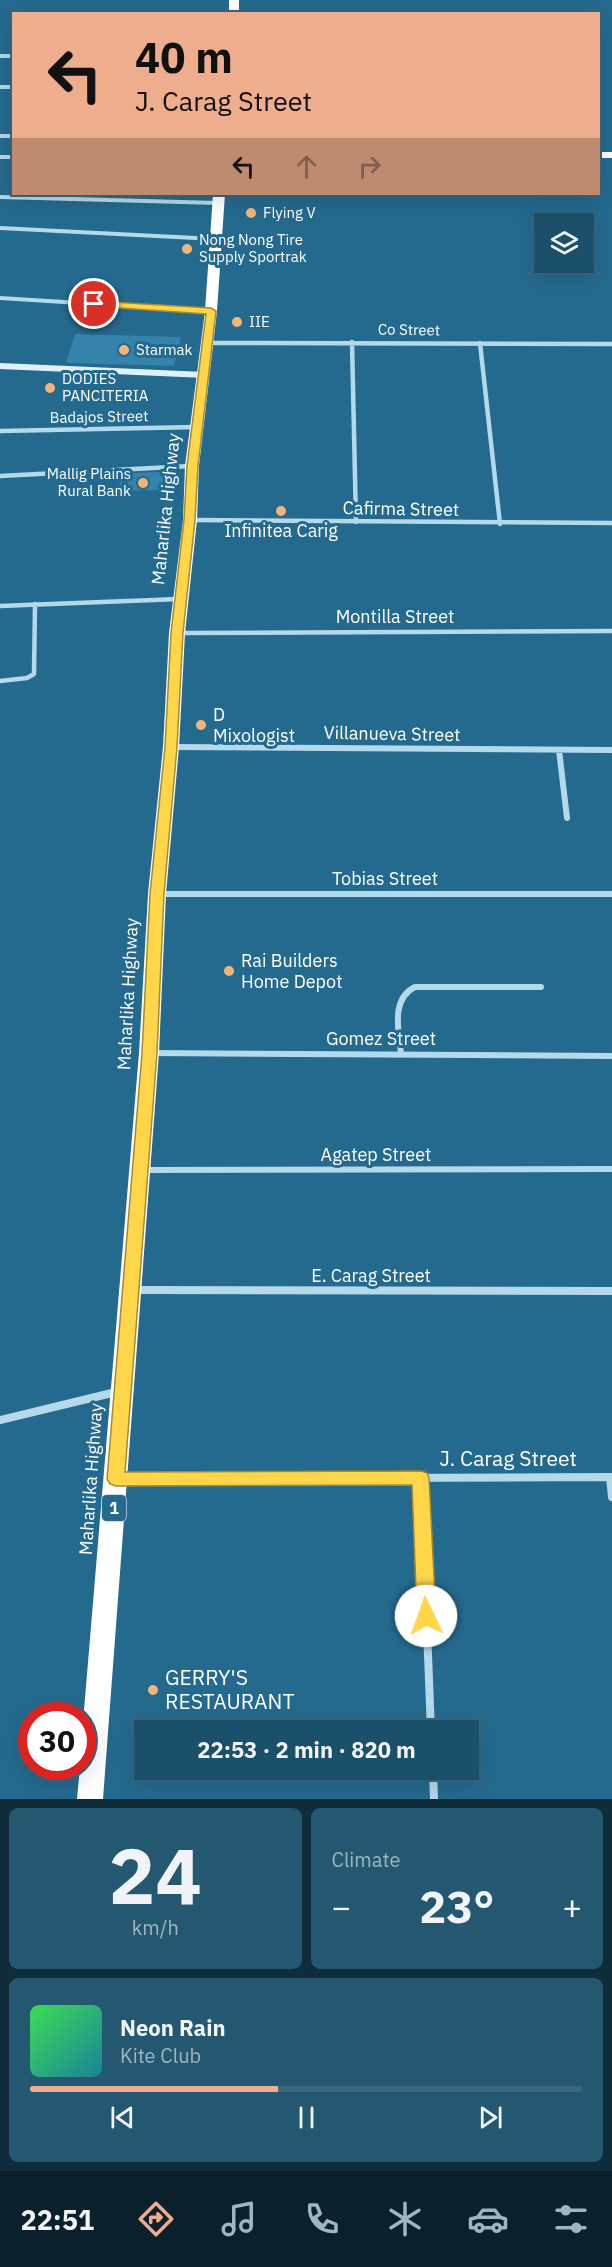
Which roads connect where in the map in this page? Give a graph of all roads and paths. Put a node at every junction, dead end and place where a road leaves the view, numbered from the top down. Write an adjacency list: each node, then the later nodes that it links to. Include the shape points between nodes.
1 (0, 197): 2 (street)
2 (219, 198): 4 (highway, Maharlika Highway / 1)
3 (0, 228): 4 (street)
4 (215, 239): 6 (highway, Maharlika Highway / 1)
5 (0, 298): 6 (street)
6 (211, 311): 8 (highway, Maharlika Highway / 1)
7 (352, 342): 8 (street, Co Street); 9 (street, Co Street); 18 (street)
8 (206, 343): 12 (highway, Maharlika Highway / 1)
9 (480, 343): 10 (street, Co Street); 20 (street)
10 (612, 344)
11 (0, 366): 12 (main road)
12 (205, 375): 13 (highway, Maharlika Highway / 1)
13 (199, 427): 14 (street, Badajos Street); 15 (highway, Maharlika Highway / 1)
14 (0, 431)
15 (192, 466): 16 (street); 17 (highway, Maharlika Highway / 1)
16 (0, 476)
17 (190, 520): 18 (street, Cafirma Street); 21 (highway, Maharlika Highway / 1)
18 (356, 522): 20 (street, Cafirma Street)
19 (612, 523): 20 (street, Cafirma Street)
20 (500, 524)
21 (181, 599): 22 (street); 25 (highway, Maharlika Highway / 1)
22 (35, 604): 23 (street); 26 (street, via 34,674)
23 (0, 606)
24 (612, 631): 25 (street, Montilla Street)
25 (177, 633): 27 (highway, Maharlika Highway / 1)
26 (0, 681)
27 (171, 747): 28 (street, Villanueva Street); 31 (highway, Maharlika Highway / 1)
28 (560, 750): 29 (street, Villanueva Street); 30 (street)
29 (612, 750)
30 (567, 818)
31 (157, 894): 32 (street, Tobias Street); 34 (highway, Maharlika Highway / 1)
32 (612, 894)
33 (541, 987): 35 (street, via 407,990 399,1001)
34 (149, 1053): 35 (street, Gomez Street); 38 (highway, Maharlika Highway / 1)
35 (401, 1054): 36 (street, Gomez Street)
36 (612, 1056)
37 (612, 1169): 38 (street, Agatep Street)
38 (139, 1173): 39 (highway, Maharlika Highway / 1)
39 (129, 1290): 40 (street, E. Carag Street); 41 (highway, Maharlika Highway / 1)
40 (612, 1291)
41 (122, 1390): 42 (street); 45 (highway, Maharlika Highway / 1)
42 (0, 1420)
43 (611, 1477): 44 (street, J. Carag Street); 46 (street)
44 (421, 1478): 45 (street, J. Carag Street); 47 (street)
45 (116, 1479): 49 (highway, Maharlika Highway / 1)
46 (612, 1497)
47 (431, 1720)
48 (433, 1780): 50 (street)
49 (90, 1799)
50 (434, 1799)

